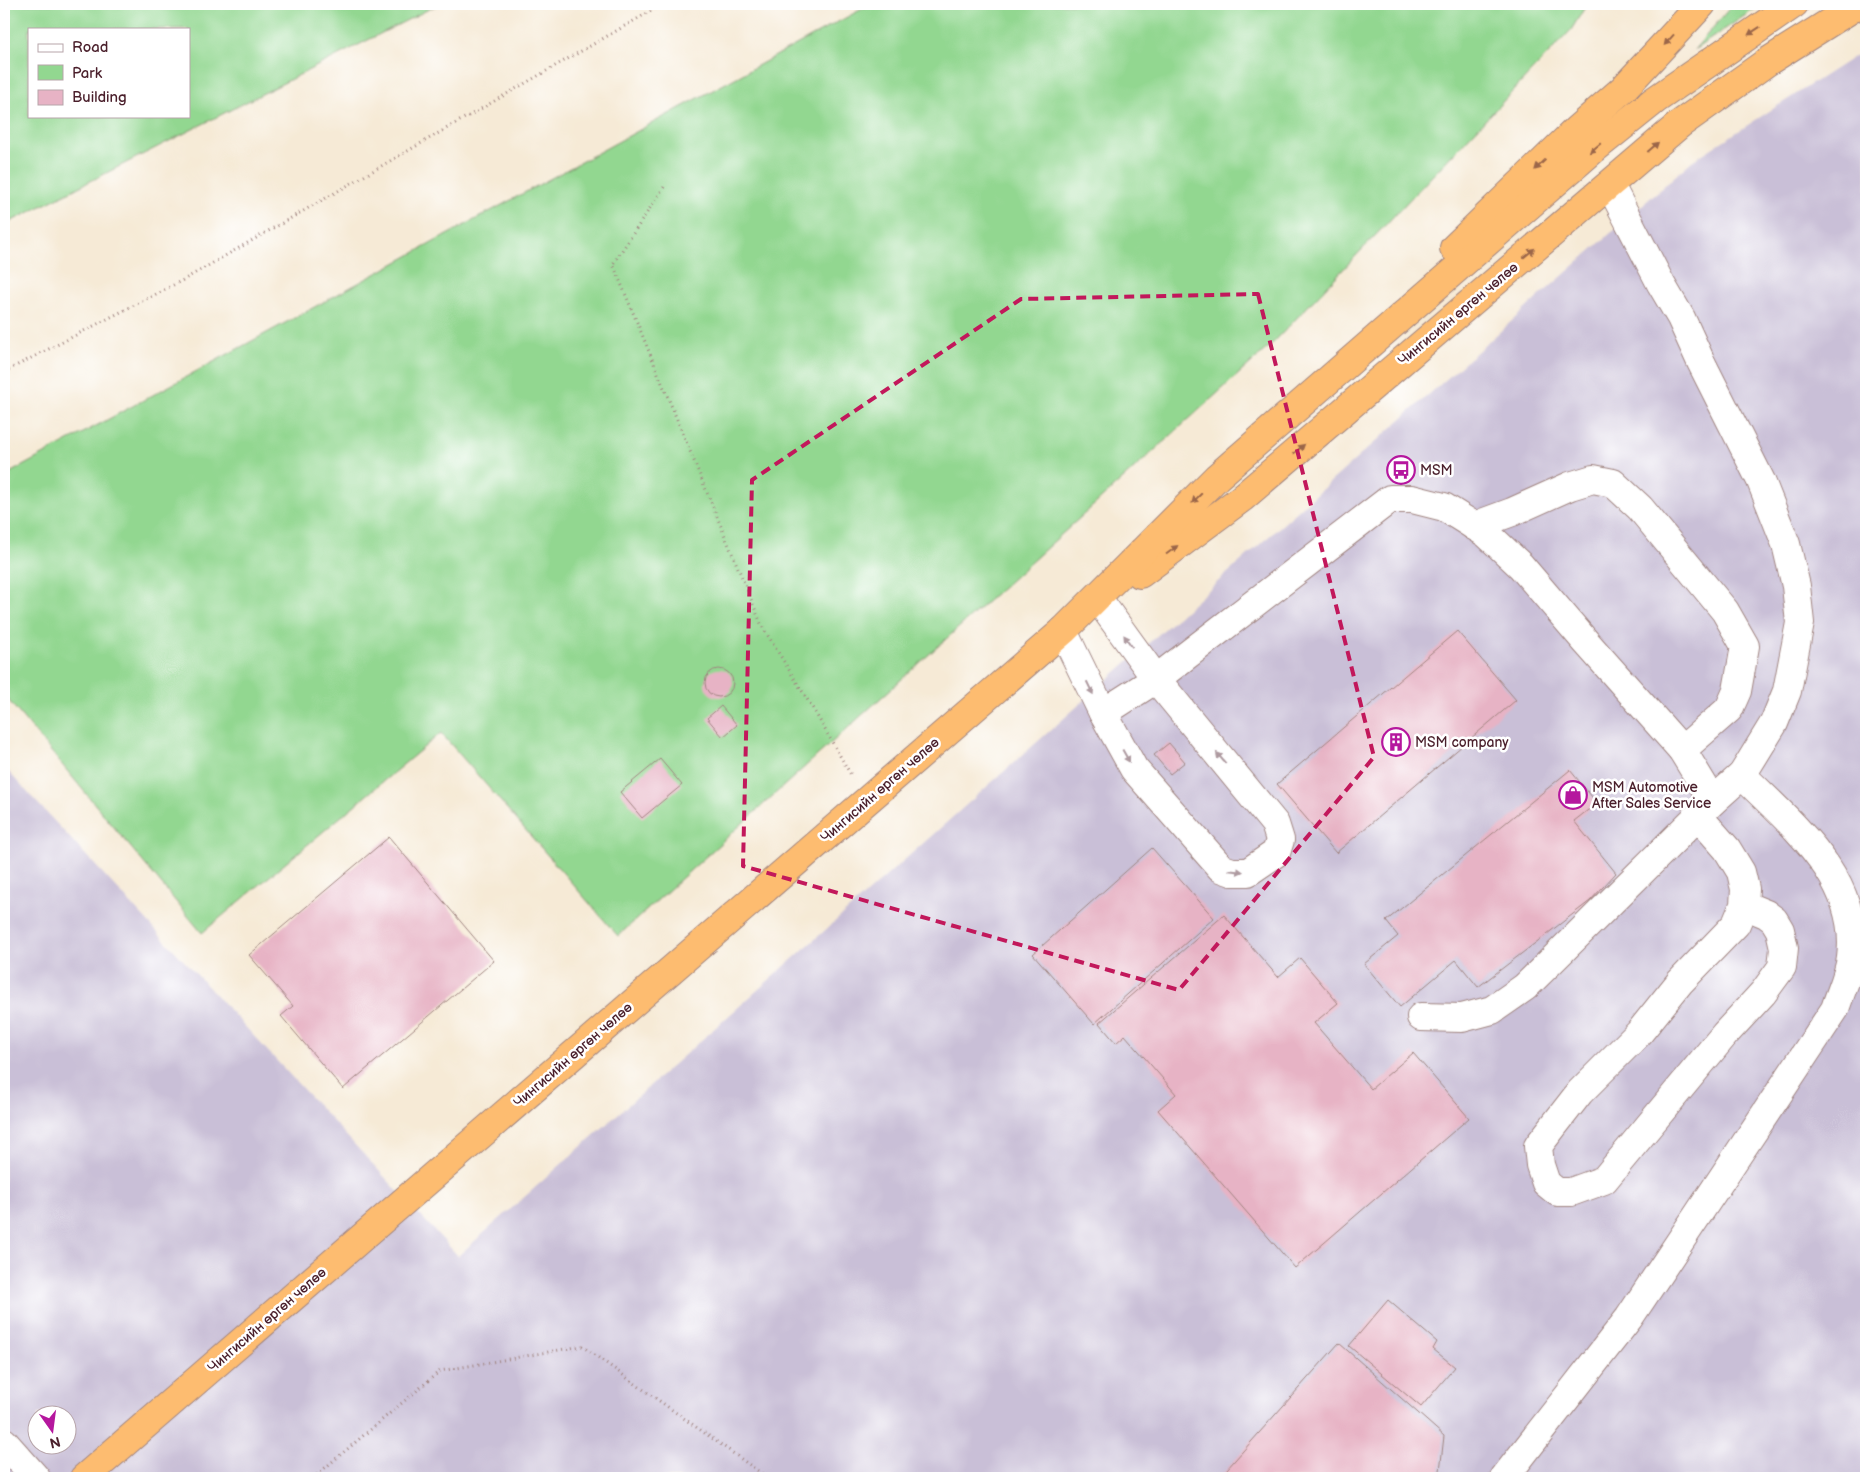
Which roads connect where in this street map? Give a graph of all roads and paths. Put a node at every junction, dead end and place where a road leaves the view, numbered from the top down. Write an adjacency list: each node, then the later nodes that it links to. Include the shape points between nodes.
1 (663, 4): 7 (path, via 185,279)
2 (1702, 4): 8 (highway, one-way to 8, via 1623,89 1570,136)
3 (1794, 4): 8 (highway, Чингисийн өргөн чөлөө, one-way to 8, via 1655,100 1594,149)
4 (1859, 4): 5 (highway, Чингисийн өргөн чөлөө, one-way to 4, via 1680,124 1766,62)
5 (1610, 185): 10 (highway, Чингисийн өргөн чөлөө, one-way to 5, via 1242,498); 15 (street, via 1681,318 1761,480 1786,544 1796,586 1800,623 1788,690 1774,723)
6 (664, 187): 16 (path, via 612,264 762,626)
7 (4, 372)
8 (1217, 477): 11 (highway, Чингисийн өргөн чөлөө, one-way to 11)
9 (1474, 526): 12 (street, via 1444,507 1412,499 1390,499); 14 (street, via 1521,566); 14 (street, via 1593,479 1613,483 1640,508 1726,611 1745,646 1737,691 1729,708)
10 (1101, 603): 11 (highway, Чингисийн өргөн чөлөө); 12 (street, one-way to 10)
11 (1063, 631): 13 (street, one-way to 13); 16 (highway, Чингисийн өргөн чөлөө)
12 (1156, 679): 13 (street); 13 (street, one-way to 12, via 1134,769 1221,868 1248,872 1276,853 1280,840 1275,824)
13 (1103, 713)
14 (1682, 750): 17 (street)
15 (1742, 776): 17 (street); 25 (street, via 1806,839 1840,888 1851,928 1851,959 1835,1009 1629,1318)
16 (866, 802): 22 (highway, Чингисийн өргөн чөлөө)
17 (1705, 808): 18 (street, via 1741,872); 19 (street, via 1525,987 1492,1010 1462,1018)
18 (1744, 905): 18 (street, via 1774,920 1784,948 1782,967 1604,1180 1571,1192 1557,1192 1546,1183 1538,1146 1580,1092 1639,1033 1680,982 1736,924)
19 (1421, 1017)
20 (4, 1442): 21 (street)
21 (36, 1478)
22 (84, 1478)
23 (313, 1478): 24 (path, via 440,1371 582,1346)
24 (768, 1478)
25 (1504, 1478)

